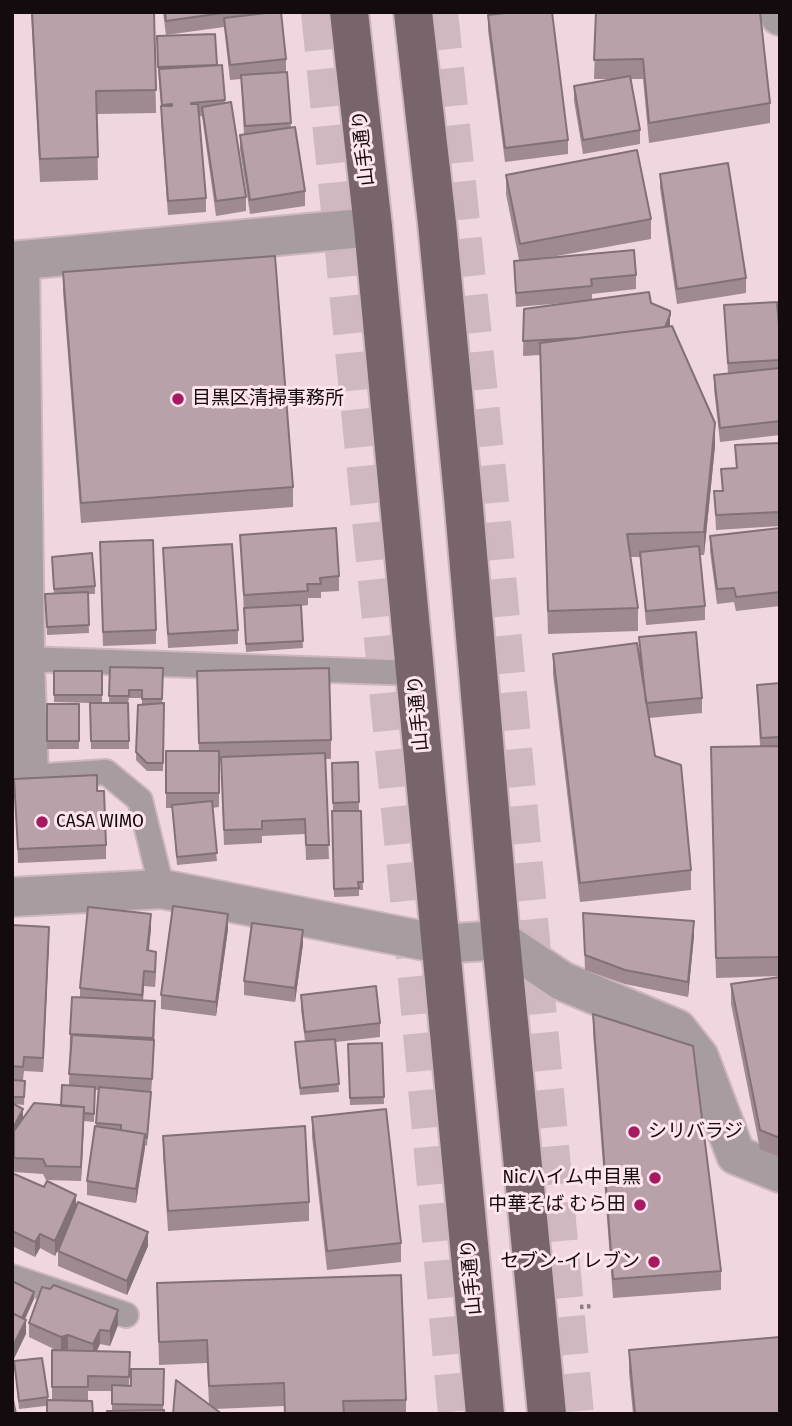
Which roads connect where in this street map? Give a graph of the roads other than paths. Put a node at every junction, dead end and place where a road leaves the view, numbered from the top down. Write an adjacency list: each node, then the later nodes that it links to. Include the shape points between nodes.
1 (349, 12): 3 (main road, 山手通り)
2 (413, 12): 10 (main road, via 437,223)
3 (373, 227): 4 (street); 6 (main road, 山手通り)
4 (16, 261): 5 (street)
5 (25, 659): 6 (lane); 7 (street)
6 (415, 673): 11 (main road, 山手通り)
7 (20, 778): 8 (lane, via 106,772 141,800)
8 (162, 889): 9 (street); 11 (street)
9 (12, 897)
10 (501, 940): 11 (street); 12 (street, via 562,981 677,1029 699,1058 736,1155); 16 (main road)
11 (440, 944): 15 (main road, 山手通り)
12 (780, 1173)
13 (12, 1277): 14 (lane)
14 (126, 1315)
15 (485, 1414)
16 (547, 1414)

